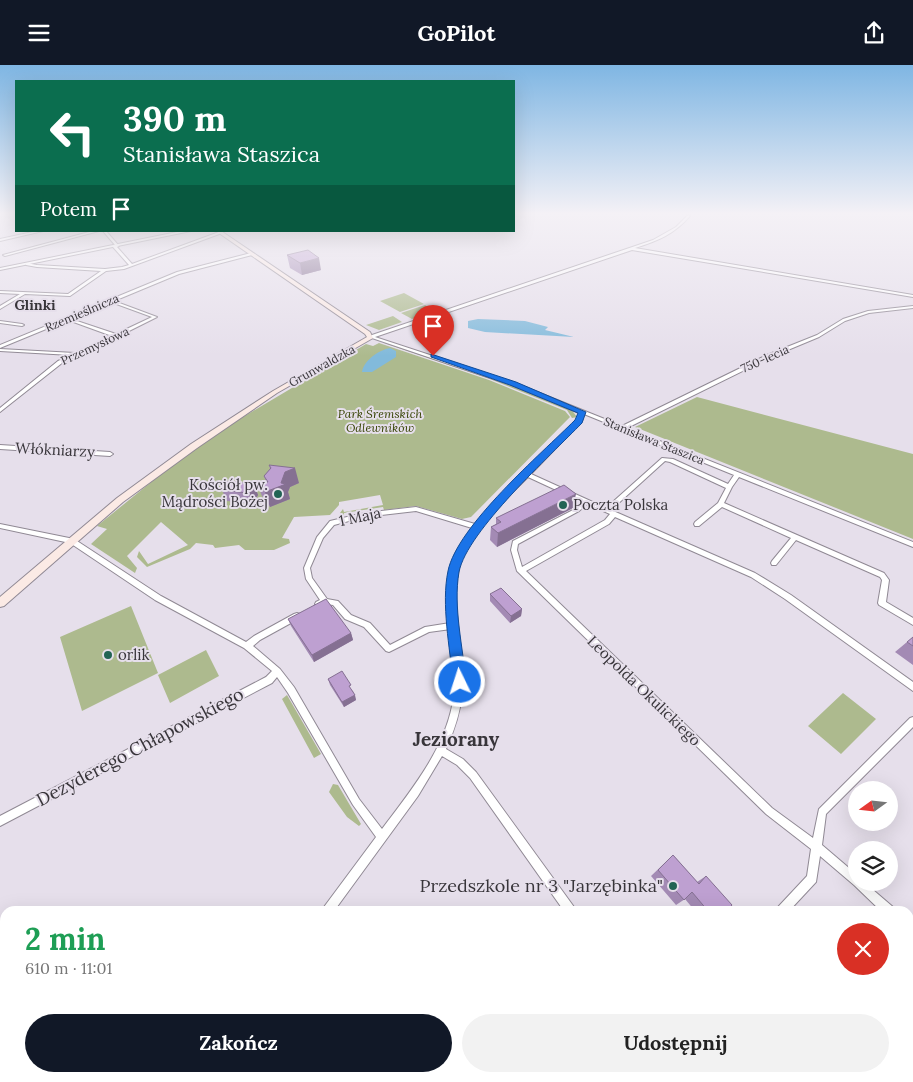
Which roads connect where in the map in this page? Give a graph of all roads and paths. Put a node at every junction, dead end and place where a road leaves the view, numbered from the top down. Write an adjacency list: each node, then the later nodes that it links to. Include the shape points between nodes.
1 (45, 260): 8 (street)
2 (127, 260): 9 (street)
3 (143, 260): 9 (street)
4 (226, 260): 15 (street, Rzemieślnicza, via 188,270)
5 (261, 260): 22 (main road, Stanisława Staszica)
6 (599, 260): 22 (street, Grunwaldzka)
7 (701, 260): 14 (street)
8 (27, 264): 10 (street); 11 (street)
9 (131, 265): 11 (street)
10 (0, 269)
11 (105, 270): 13 (street, via 70,295)
12 (0, 292): 13 (street)
13 (24, 293): 16 (street)
14 (913, 296)
15 (111, 301): 18 (street, Rzemieślnicza); 21 (street, Przemysłowa, via 155,317)
16 (0, 307)
17 (913, 307): 27 (street, 750-lecia, via 846,319 818,336)
18 (68, 319): 21 (street); 23 (street, Rzemieślnicza)
19 (0, 322): 20 (street)
20 (22, 325)
21 (117, 336): 24 (street, Przemysłowa)
22 (370, 337): 26 (street, Stanisława Staszica, via 490,375); 41 (main road, Grunwaldzka, via 263,399 212,433 120,500)
23 (0, 349): 24 (street)
24 (76, 355): 25 (street, Przemysłowa, via 46,371)
25 (0, 410)
26 (582, 412): 27 (street, Stanisława Staszica); 31 (street, via 580,419)
27 (622, 428): 30 (street, Stanisława Staszica)
28 (0, 447): 29 (street, Włókniarzy)
29 (110, 454)
30 (738, 474): 32 (street); 42 (street, Stanisława Staszica)
31 (527, 475): 33 (street); 39 (street)
32 (729, 487): 34 (street); 35 (street, via 664,459)
33 (587, 501): 35 (street); 44 (street, via 577,510 515,543)
34 (721, 504): 37 (street); 40 (street)
35 (607, 510): 36 (street)
36 (615, 513): 44 (street, via 607,522); 53 (street, via 759,579)
37 (697, 524)
38 (0, 526): 41 (street)
39 (476, 527): 45 (street, 1 Maja, via 416,509 332,523 320,537 307,568 309,579); 50 (street, via 454,570)
40 (795, 537): 43 (street); 49 (street, via 884,577 881,601)
41 (72, 541): 46 (main road, Grunwaldzka); 51 (street, via 158,598)
42 (913, 545)
43 (774, 563)
44 (521, 571): 58 (street, Leopolda Okulickiego, via 752,795)
45 (325, 601): 47 (street); 50 (street, 1 Maja, via 335,603 348,617 367,625 389,649 428,629)
46 (0, 603)
47 (314, 607)
48 (307, 611): 51 (street, via 257,637)
49 (913, 622)
50 (454, 625): 55 (street, via 460,682 452,724)
51 (247, 646): 52 (street)
52 (277, 671): 56 (street, Dezyderego Chłapowskiego, via 268,680); 57 (street, via 356,802)
53 (913, 687)
54 (913, 721): 58 (street, via 822,812)
55 (441, 751): 57 (street); 62 (street, via 460,762 473,775)
56 (0, 821)
57 (382, 837): 61 (street)
58 (817, 847): 59 (street, Leopolda Okulickiego); 63 (street, via 812,878)
59 (848, 874)
60 (867, 891): 64 (street, Leopolda Okulickiego)
61 (332, 906)
62 (566, 906)
63 (787, 906)
64 (883, 906)

